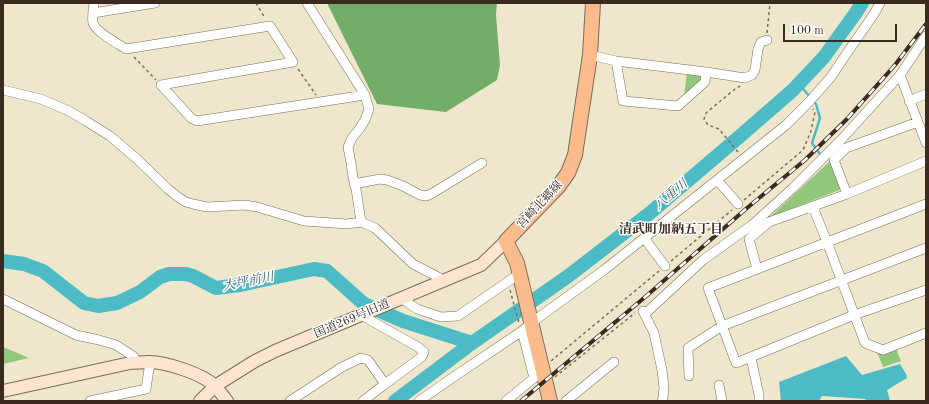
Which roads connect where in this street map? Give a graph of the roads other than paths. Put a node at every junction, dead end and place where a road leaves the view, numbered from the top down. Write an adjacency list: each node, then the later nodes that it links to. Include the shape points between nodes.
1 (94, 3): 6 (street)
2 (154, 3): 6 (street)
3 (306, 3): 17 (street)
4 (593, 3): 11 (main road, 宮崎北郷線)
5 (880, 3): 23 (street, via 831,78 786,125)
6 (93, 13): 17 (street, via 96,28 126,49 270,26 293,62 162,85 197,121)
7 (926, 36): 10 (street)
8 (767, 40): 13 (street, via 760,42 752,75 745,78)
9 (926, 49): 10 (street)
10 (914, 54): 14 (street)
11 (590, 55): 12 (street); 31 (main road, 宮崎北郷線, via 575,155 568,173 558,187)
12 (616, 61): 13 (street); 13 (street, via 623,101 678,106 705,82)
13 (706, 72)
14 (900, 75): 18 (street); 65 (street, via 793,188 752,225 704,260 646,312 644,311 654,333 662,370)
15 (3, 90): 29 (street, via 41,100 86,121 110,136 178,197 192,204 207,207 245,205 304,221 347,224)
16 (926, 94): 18 (street)
17 (365, 95): 24 (street, via 369,109 363,124 348,147)
18 (909, 101): 19 (street)
19 (918, 122): 20 (street); 25 (street, via 846,148 834,160)
20 (926, 142)
21 (926, 161): 25 (street)
22 (482, 163): 24 (street, via 426,196 387,180)
23 (717, 180): 26 (street); 30 (street)
24 (354, 184): 29 (street)
25 (847, 194): 28 (street)
26 (738, 204)
27 (926, 204): 32 (street)
28 (813, 207): 32 (street); 35 (street, via 769,222 750,239)
29 (361, 222): 37 (street, via 375,228 413,264)
30 (644, 238): 34 (street); 44 (street)
31 (506, 241): 36 (main road, via 517,263); 37 (street, 国道269号旧道, via 481,265)
32 (828, 242): 35 (street); 38 (street)
33 (926, 248): 38 (street)
34 (664, 266)
35 (757, 269): 45 (street, via 708,288)
36 (516, 279): 40 (street, via 458,316 441,317 417,309); 44 (main road)
37 (442, 281): 40 (street, 国道269号旧道)
38 (842, 281): 43 (street); 45 (street)
39 (926, 290): 43 (street)
40 (401, 298): 42 (street, 国道269号旧道)
41 (3, 299): 50 (street, via 76,335 116,345 133,356)
42 (364, 313): 52 (street, via 424,352 419,359); 54 (street, 国道269号旧道, via 275,351)
43 (854, 315): 46 (street, via 865,343 883,350); 47 (street)
44 (528, 324): 61 (street); 62 (street, via 534,378); 63 (main road)
45 (722, 326): 47 (street, via 736,363); 51 (street, via 688,348)
46 (926, 333)
47 (751, 358): 67 (street)
48 (150, 362): 50 (street); 54 (street, via 188,371); 56 (street, via 146,389)
49 (614, 362): 64 (street)
50 (136, 363): 55 (street)
51 (689, 376)
52 (385, 384): 59 (street, via 368,360 361,358 342,367); 60 (street)
53 (719, 385): 66 (street)
54 (215, 386): 57 (street, 国道269号旧道); 58 (street)
55 (3, 391)
56 (90, 401)
57 (200, 401)
58 (227, 401)
59 (290, 401)
60 (363, 401)
61 (419, 401)
62 (506, 401)
63 (550, 401)
64 (566, 401)
65 (662, 401)
66 (722, 401)
67 (759, 401)

